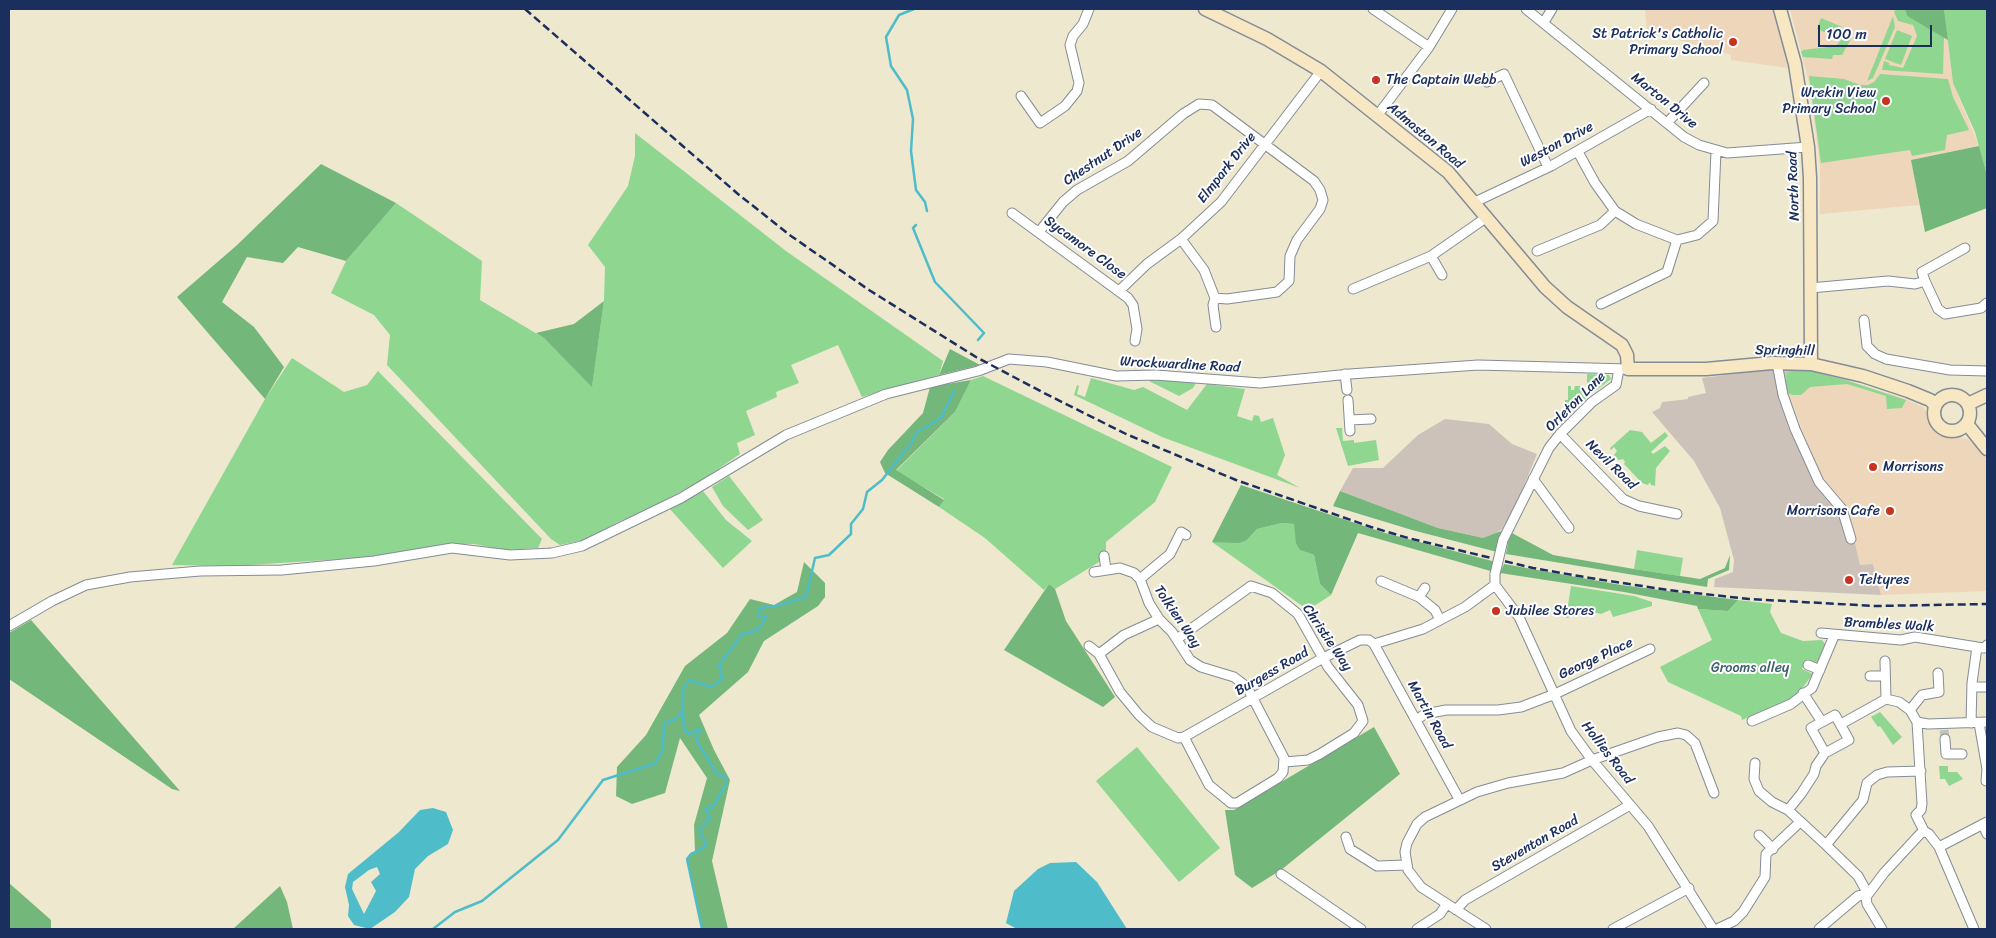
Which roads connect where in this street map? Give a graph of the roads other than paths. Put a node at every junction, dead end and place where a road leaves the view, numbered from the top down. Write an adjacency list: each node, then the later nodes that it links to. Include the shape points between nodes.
1 (1089, 9): 13 (street, via 1070,45 1079,83 1077,91 1065,106 1040,123)
2 (1205, 9): 10 (street, Admaston Road, via 1267,38)
3 (1373, 9): 9 (street)
4 (1452, 9): 9 (street)
5 (1526, 9): 8 (street, Marton Drive)
6 (1552, 9): 8 (street)
7 (1780, 9): 18 (street, North Road, via 1795,64)
8 (1544, 22): 14 (street, Marton Drive)
9 (1429, 47): 15 (street)
10 (1321, 71): 15 (street, Admaston Road); 17 (street, Elmpark Drive)
11 (1487, 82): 21 (street, via 1504,74)
12 (1704, 83): 16 (street)
13 (1021, 96)
14 (1651, 110): 16 (street, Marton Drive); 20 (street, Weston Drive)
15 (1378, 116): 22 (street, Admaston Road, via 1448,172)
16 (1667, 123): 19 (street, Marton Drive, via 1684,137)
17 (1264, 144): 26 (street, Chestnut Drive, via 1212,105 1192,106 1128,160 1077,190); 27 (street, Elmpark Drive, via 1221,202); 37 (street, Chestnut Drive, via 1314,181 1320,190 1320,209 1293,247 1289,281 1284,288 1277,292)
18 (1808, 147): 19 (street, Marton Drive); 34 (street, North Road)
19 (1716, 151): 28 (street, via 1713,221 1697,235)
20 (1578, 152): 21 (street, Weston Drive); 23 (street)
21 (1548, 168): 22 (street, Weston Drive)
22 (1475, 202): 25 (street, Admaston Road)
23 (1615, 211): 28 (street, via 1636,224); 29 (street, via 1600,225)
24 (1012, 213): 26 (street, Sycamore Close)
25 (1487, 217): 31 (street); 45 (street, Admaston Road, via 1545,287 1567,307 1622,345 1627,355)
26 (1039, 232): 36 (street, Sycamore Close)
27 (1182, 239): 36 (street, Elmpark Drive, via 1147,264); 37 (street, via 1204,270)
28 (1677, 240): 39 (street, via 1667,272)
29 (1540, 247)
30 (1965, 248): 33 (street, via 1922,272)
31 (1431, 256): 32 (street); 35 (street)
32 (1442, 275)
33 (1925, 281): 34 (street); 38 (street, via 1938,309 1945,314 1980,308)
34 (1810, 288): 44 (street, North Road)
35 (1353, 289)
36 (1120, 290): 42 (street, Sycamore Close, via 1134,306)
37 (1215, 298): 41 (street)
38 (1987, 303)
39 (1601, 304)
40 (1864, 320): 46 (street, via 1867,346 1886,359 1950,370)
41 (1216, 327)
42 (1135, 341)
43 (1778, 363): 44 (street, Springhill); 45 (street, Springhill, via 1706,369); 63 (street, via 1783,395 1795,429 1819,482 1842,509)
44 (1811, 364): 52 (street, Springhill, via 1863,376 1908,391)
45 (1624, 369): 47 (street, Wrockwardine Road, via 1478,365); 57 (street, Orleton Lane, via 1616,385 1592,402)
46 (1987, 371)
47 (1345, 374): 48 (street); 74 (street, Wrockwardine Road, via 1260,383 1156,375 1116,376 1047,362 1008,359 978,371 886,394 786,435 680,498 582,546 552,553 510,555 452,548 374,561 282,570 130,577 86,586)
48 (1347, 390)
49 (1987, 394): 51 (street)
50 (1348, 400): 54 (street)
51 (1968, 404): 52 (street, via 1965,399 1954,395 1943,397); 55 (street)
52 (1935, 405): 55 (street, via 1934,417 1940,427 1952,431)
53 (1371, 418): 54 (street)
54 (1350, 420): 56 (street)
55 (1967, 424): 58 (street)
56 (1350, 431)
57 (1560, 434): 59 (street, Orleton Lane); 60 (street, Nevil Road, via 1623,498 1639,506)
58 (1987, 449)
59 (1533, 479): 61 (street); 69 (street, Orleton Lane, bridge, via 1503,540)
60 (1677, 514)
61 (1569, 528)
62 (1186, 535): 67 (street, via 1181,532 1170,554)
63 (1851, 539)
64 (1104, 556): 65 (street)
65 (1106, 569): 66 (street, Tolkien Way); 67 (street, Tolkien Way, via 1120,568)
66 (1094, 572)
67 (1140, 579): 72 (street, Tolkien Way)
68 (1381, 581): 71 (street)
69 (1495, 586): 73 (street); 94 (street, Hollies Road, via 1519,617)
70 (1425, 588): 71 (street)
71 (1419, 597): 73 (street, via 1435,610)
72 (1159, 619): 77 (street, Tolkien Way); 83 (street, via 1124,635)
73 (1440, 620): 78 (street, via 1423,629)
74 (9, 626)
75 (1821, 633): 76 (street, Brambles Walk)
76 (1834, 636): 81 (street, Brambles Walk, via 1902,640 1915,637); 87 (street)
77 (1177, 639): 84 (street, Christie Way, via 1247,588 1256,586 1272,593 1298,614); 95 (street, Tolkien Way, via 1190,660 1201,667 1234,677)
78 (1374, 644): 84 (street, Burgess Road, via 1365,638); 98 (street, Martin Road)
79 (1987, 645): 81 (street, via 1985,648)
80 (1089, 646): 83 (street)
81 (1977, 647): 91 (street)
82 (1650, 649): 94 (street, George Place)
83 (1099, 654): 105 (street, via 1120,692 1139,715 1168,736)
84 (1324, 658): 95 (street, Burgess Road); 110 (street, Christie Way, via 1358,705 1363,721 1354,734 1320,754 1308,760)
85 (1885, 661): 90 (street)
86 (1808, 665): 87 (street)
87 (1820, 670): 93 (street, via 1812,688)
88 (1938, 673): 97 (street, via 1939,692 1922,696)
89 (1870, 676): 90 (street)
90 (1885, 676): 96 (street)
91 (1972, 685): 92 (street); 102 (street)
92 (1987, 687)
93 (1803, 693): 99 (street, via 1791,704); 100 (street)
94 (1555, 694): 98 (street, George Place, via 1506,709 1446,710 1426,714); 109 (street, Hollies Road, via 1571,731)
95 (1254, 697): 105 (street, Burgess Road); 110 (street, Tolkien Way)
96 (1886, 699): 97 (street, via 1899,702); 103 (street)
97 (1910, 710): 101 (street)
98 (1416, 720): 116 (street, Martin Road)
99 (1752, 721)
100 (1822, 722): 103 (street, via 1835,715); 106 (street, via 1811,728)
101 (1918, 722): 104 (street); 113 (street)
102 (1979, 723): 104 (street); 108 (street)
103 (1840, 724): 106 (street, via 1849,740)
104 (1944, 730): 107 (street, via 1946,754)
105 (1184, 737): 110 (street, via 1209,785 1231,803 1237,803 1278,778)
106 (1825, 753): 118 (street)
107 (1962, 754)
108 (1986, 755): 112 (street)
109 (1592, 760): 115 (street, via 1658,737 1678,733 1686,735 1695,743); 116 (street, via 1563,774 1508,782); 117 (street, Hollies Road)
110 (1285, 762)
111 (1755, 763): 118 (street, via 1754,779 1759,792)
112 (1987, 769): 114 (street)
113 (1921, 771): 121 (street, via 1922,810 1916,815); 125 (street, via 1877,775 1867,783 1862,800)
114 (1986, 781)
115 (1714, 793)
116 (1460, 800): 128 (street, via 1417,824 1407,843)
117 (1630, 805): 130 (street, Hollies Road, via 1648,826); 133 (street, Steventon Road, via 1465,900)
118 (1788, 810): 119 (street)
119 (1800, 822): 125 (street); 127 (street)
120 (1985, 824): 122 (street); 126 (street)
121 (1924, 831): 126 (street); 131 (street)
122 (1987, 834)
123 (1759, 835): 127 (street)
124 (1346, 837): 128 (street, via 1350,849 1377,866)
125 (1826, 845): 131 (street, via 1858,876)
126 (1939, 847): 141 (street)
127 (1773, 849): 138 (street, via 1766,854 1765,877 1743,912 1734,921)
128 (1407, 865): 132 (street, via 1414,881)
129 (1281, 874): 134 (street)
130 (1689, 888): 137 (street); 138 (street, Hollies Road)
131 (1867, 895): 139 (street, via 1858,896); 140 (street, via 1867,904)
132 (1446, 905): 133 (street); 135 (street, via 1440,914)
133 (1456, 910): 136 (street)
134 (1361, 929)
135 (1417, 929)
136 (1486, 929)
137 (1614, 929)
138 (1715, 929)
139 (1819, 929)
140 (1882, 929)
141 (1974, 929)

